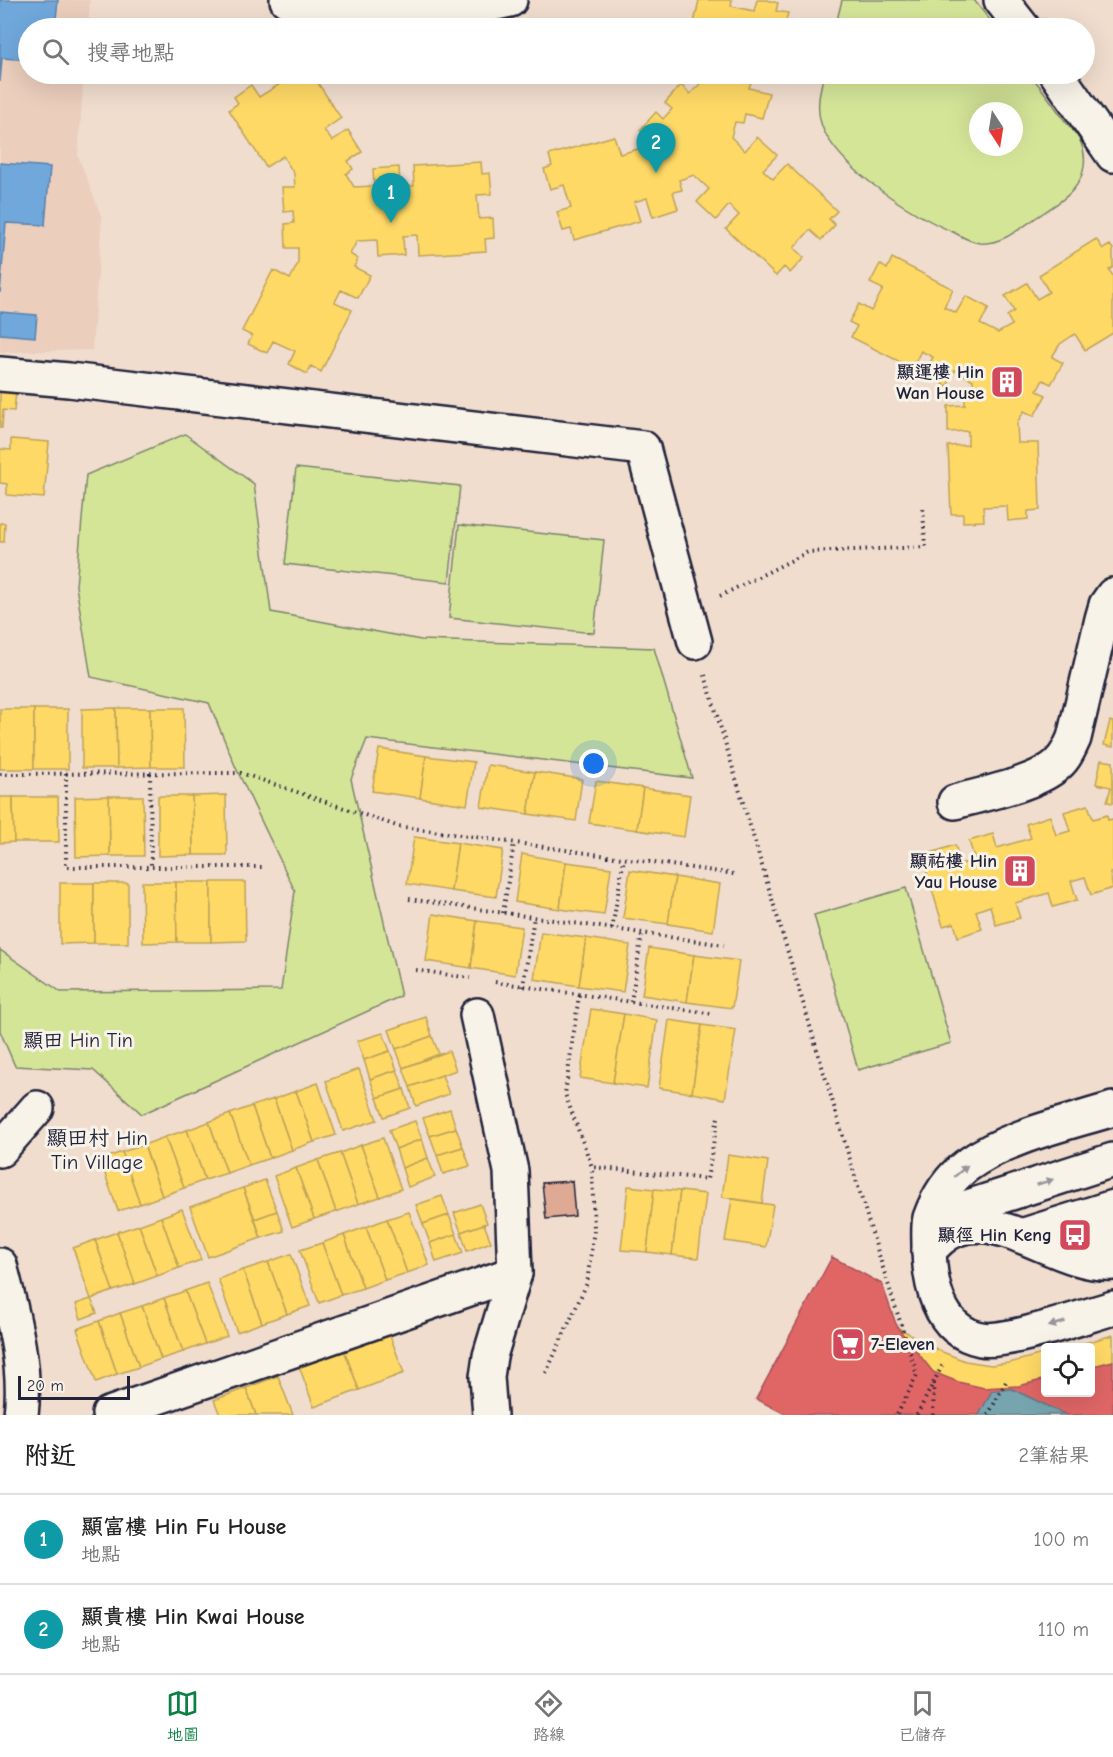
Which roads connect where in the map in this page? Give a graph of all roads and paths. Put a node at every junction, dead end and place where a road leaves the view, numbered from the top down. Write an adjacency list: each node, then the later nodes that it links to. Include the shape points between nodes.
1 (287, 0): 2 (street, via 358,14 422,14)
2 (510, 0)
3 (1001, 0): 4 (street)
4 (1015, 18)
5 (1064, 84): 6 (street)
6 (1113, 155)
7 (0, 375): 10 (street, via 643,448)
8 (923, 508): 10 (path, via 925,547 808,552)
9 (1113, 595): 14 (street, via 1106,605 1074,738 1064,758 1037,778)
10 (691, 627): 56 (path, via 916,1375)
11 (150, 773): 13 (path); 15 (path, via 241,772 397,826); 17 (path)
12 (0, 774): 13 (path)
13 (66, 774): 17 (path, via 66,867)
14 (955, 802)
15 (514, 843): 16 (path); 21 (path)
16 (624, 858): 19 (path); 23 (path)
17 (151, 867): 18 (path)
18 (262, 867)
19 (734, 874)
20 (409, 899): 21 (path)
21 (503, 913): 22 (path)
22 (534, 917): 23 (path); 29 (path)
23 (612, 929): 24 (path)
24 (642, 933): 25 (path); 31 (path)
25 (724, 945)
26 (416, 970): 27 (path)
27 (473, 979)
28 (485, 981): 29 (path)
29 (523, 987): 30 (path)
30 (579, 995): 31 (path); 39 (path, via 565,1094)
31 (631, 1002): 32 (path)
32 (714, 1014)
33 (477, 1015): 47 (street, via 511,1171)
34 (37, 1108): 37 (street)
35 (1113, 1109): 41 (street, one-way to 35, via 945,1186 964,1167 998,1146)
36 (718, 1117): 39 (path, via 706,1179)
37 (0, 1150)
38 (1113, 1160): 41 (street, one-way to 38)
39 (592, 1167): 50 (path, via 594,1229 587,1283)
40 (1113, 1207): 42 (street)
41 (929, 1236): 42 (street, via 940,1238 958,1229 982,1225 1001,1227); 48 (street, one-way to 41, via 1007,1338 983,1340 961,1334 946,1317 937,1298 929,1262)
42 (1021, 1236): 44 (street)
43 (1113, 1238): 44 (street)
44 (1061, 1254): 45 (street, via 1081,1261)
45 (1113, 1263)
46 (0, 1265): 54 (street, via 15,1329 24,1397)
47 (515, 1273): 53 (street); 55 (street, via 490,1356)
48 (1113, 1308)
49 (943, 1364): 52 (path)
50 (546, 1373)
51 (1008, 1378): 59 (path)
52 (934, 1383): 57 (path); 58 (path)
53 (109, 1414)
54 (21, 1415)
55 (490, 1415)
56 (897, 1415)
57 (917, 1415)
58 (933, 1415)
59 (988, 1415)

